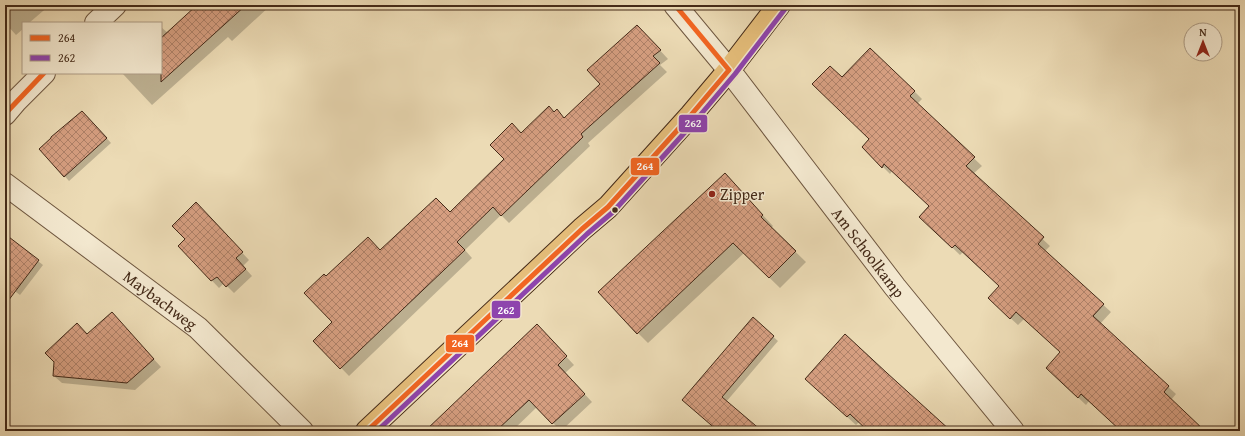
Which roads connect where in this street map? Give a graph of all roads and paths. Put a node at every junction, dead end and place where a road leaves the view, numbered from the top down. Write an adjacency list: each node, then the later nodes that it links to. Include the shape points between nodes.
1 (115, 5): 4 (street)
2 (675, 5): 5 (street, Am Schoolkamp)
3 (779, 5): 5 (main road)
4 (97, 22)
5 (728, 70): 10 (main road, via 608,207); 11 (street, Am Schoolkamp, via 895,287)
6 (43, 74): 7 (street)
7 (5, 114)
8 (5, 184): 9 (street, Maybachweg, via 198,328)
9 (302, 431)
10 (367, 431)
11 (1013, 431)

